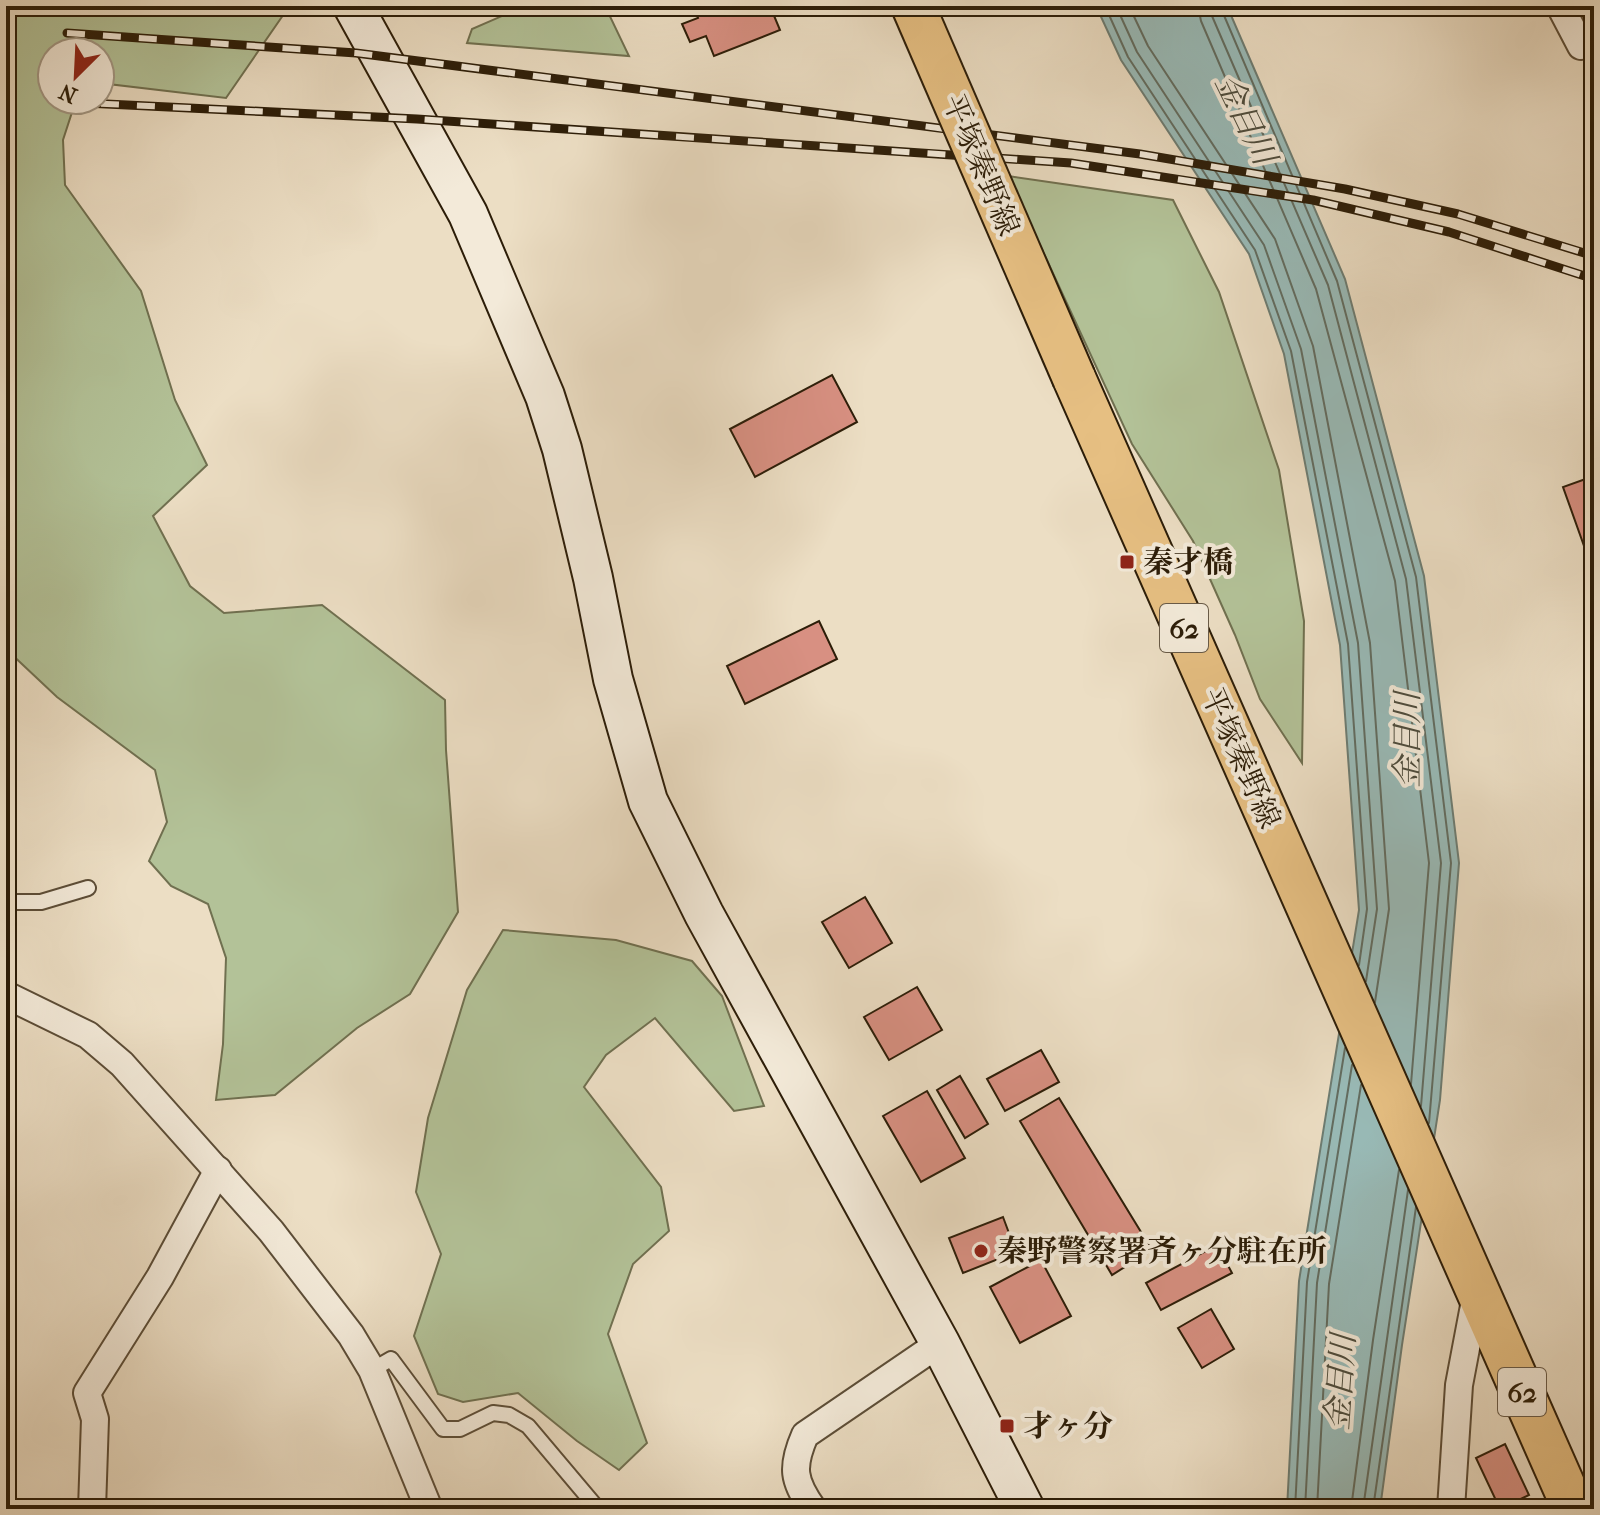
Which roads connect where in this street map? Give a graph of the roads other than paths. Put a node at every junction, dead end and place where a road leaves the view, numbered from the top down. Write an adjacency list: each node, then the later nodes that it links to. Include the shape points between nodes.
1 (353, 6): 10 (street, via 468,214 545,396 648,801 704,914)
2 (913, 6): 9 (main road, 平塚秦野線 / 62, bridge)
3 (1560, 6): 4 (street)
4 (1581, 46)
5 (88, 888): 6 (lane, via 41,902)
6 (6, 902)
7 (6, 995): 8 (street, via 88,1035 122,1064)
8 (218, 1170): 11 (street, via 316,1288); 13 (street, via 160,1277 87,1393 95,1419)
9 (1474, 1282): 17 (street, via 1459,1385); 18 (main road, 平塚秦野線 / 62)
10 (940, 1343): 15 (street, via 805,1435 795,1474); 16 (street)
11 (372, 1370): 12 (street); 14 (lane, via 391,1359 443,1429 460,1429 493,1413 528,1426)
12 (425, 1507)
13 (92, 1509)
14 (598, 1509)
15 (813, 1509)
16 (1025, 1509)
17 (1451, 1509)
18 (1574, 1509)

